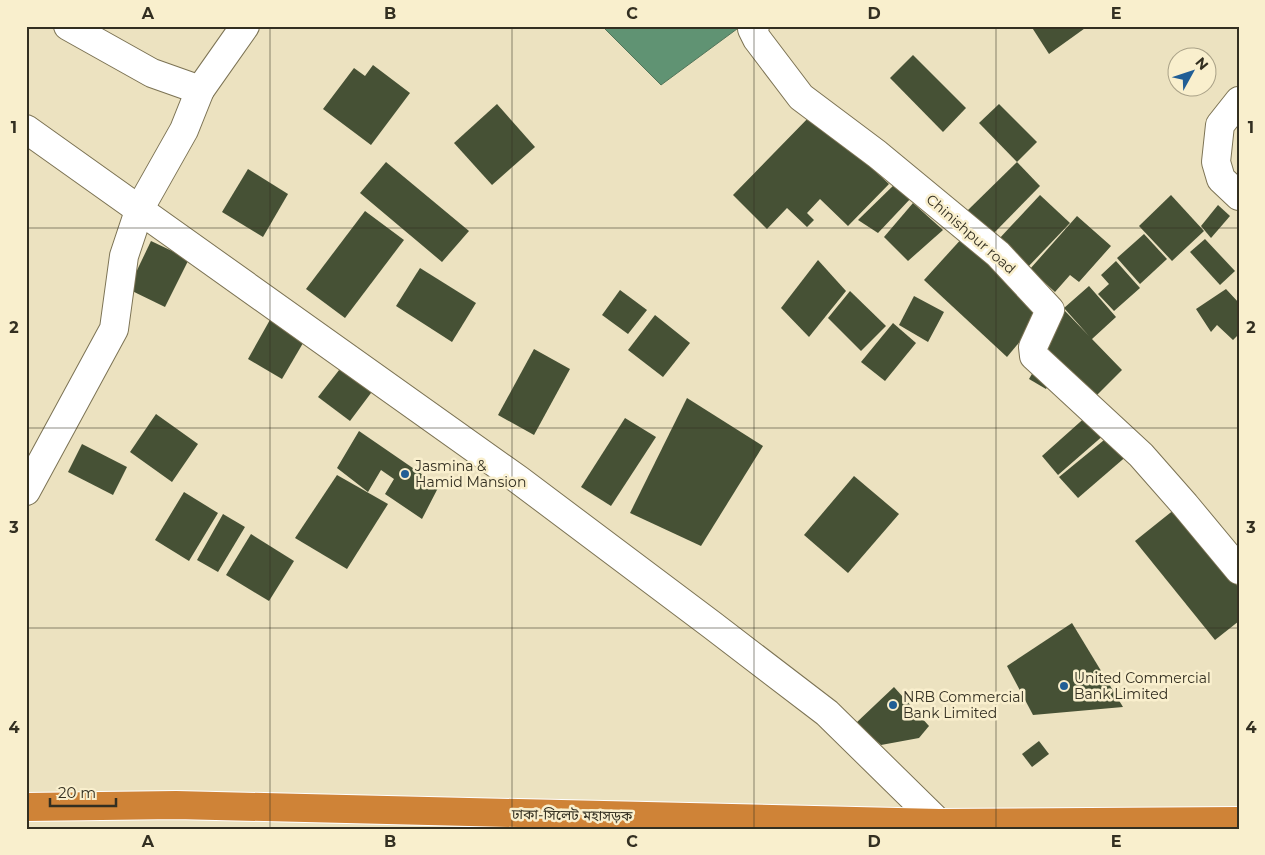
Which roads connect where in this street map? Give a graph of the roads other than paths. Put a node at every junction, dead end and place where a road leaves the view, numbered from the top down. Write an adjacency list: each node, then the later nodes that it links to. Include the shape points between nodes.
1 (68, 26): 4 (street, via 152,73)
2 (245, 26): 4 (street)
3 (755, 26): 10 (street, Chinishpur road, via 752,29 757,38 801,97 877,154 998,254 1050,310 1033,347 1034,356 1141,455)
4 (200, 90): 8 (street, via 184,130)
5 (1239, 101): 7 (street, via 1220,125 1216,162 1221,179)
6 (26, 129): 8 (street)
7 (1239, 196)
8 (140, 208): 9 (street, via 124,256 114,329); 13 (street, via 519,480 827,713)
9 (26, 491)
10 (1239, 570)
11 (26, 807): 13 (highway, ঢাকা-সিলেট মহাসড়ক, via 176,805)
12 (1239, 821): 13 (highway, ঢাকা-সিলেট মহাসড়ক)
13 (939, 827)

